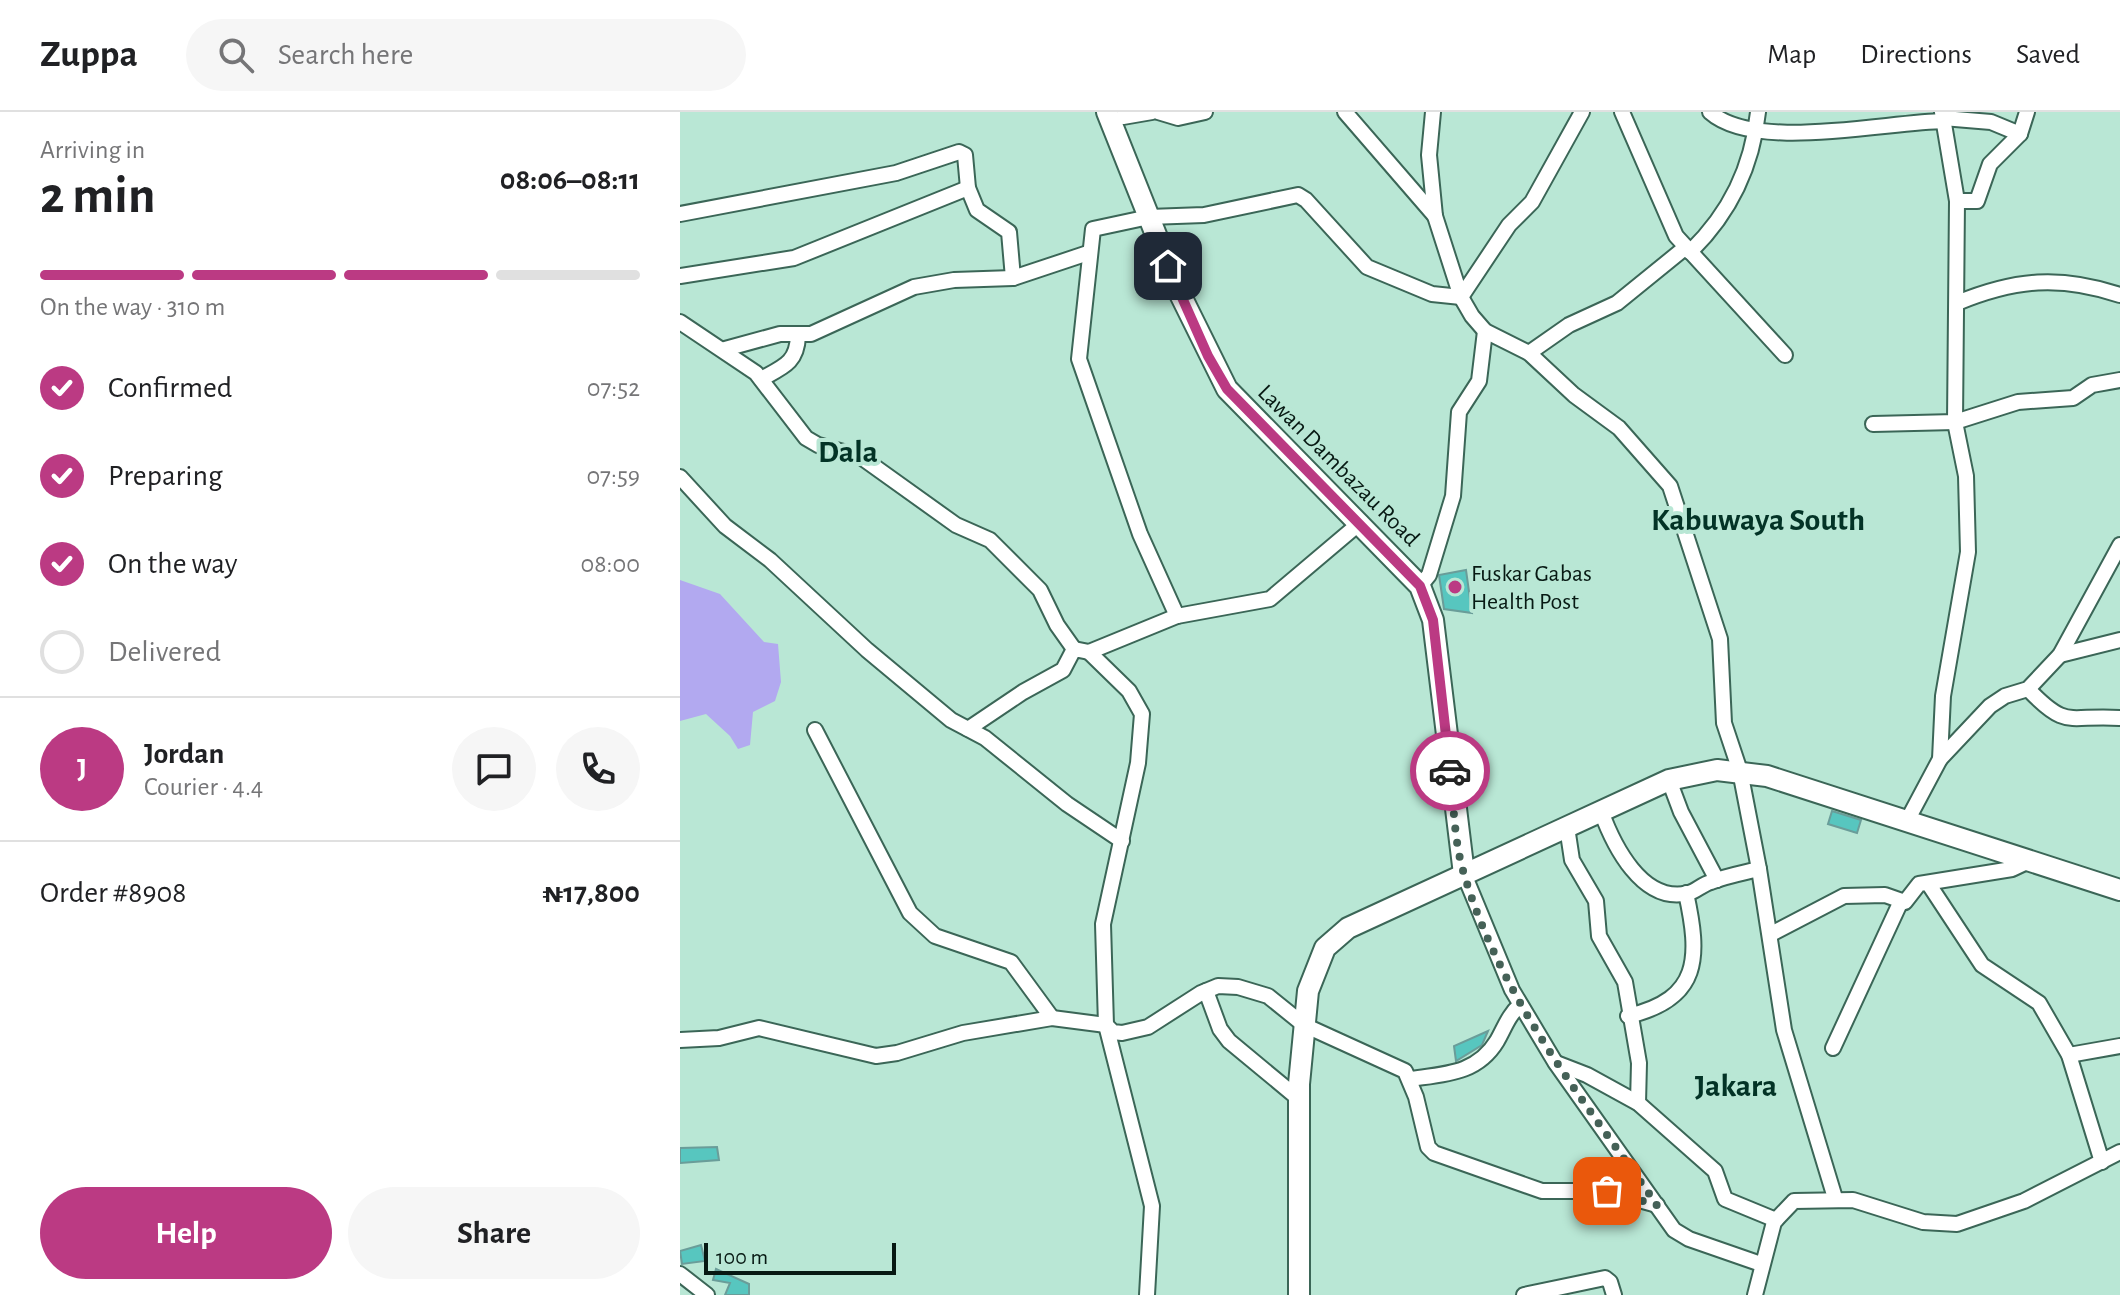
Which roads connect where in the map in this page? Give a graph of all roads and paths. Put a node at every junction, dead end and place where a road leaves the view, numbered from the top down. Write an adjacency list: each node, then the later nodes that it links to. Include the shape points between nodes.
1 (1155, 112): 2 (street, via 1178,118); 10 (street)
2 (1205, 112)
3 (1345, 112): 17 (street)
4 (1433, 112): 17 (street, via 1429,155)
5 (1582, 112): 24 (street, via 1532,202 1509,225)
6 (1622, 112): 19 (street, via 1662,211)
7 (1710, 112): 12 (street, via 1729,124)
8 (1758, 112): 12 (street)
9 (2027, 112): 13 (street)
10 (1117, 116): 18 (main road, Lawan Dambazau Road)
11 (1943, 117): 12 (street, via 1800,134); 13 (street, via 1978,119); 15 (street)
12 (1756, 129): 19 (street, via 1731,205)
13 (2020, 134): 15 (street, via 1990,164 1977,201)
14 (968, 188): 16 (street, via 965,155 955,152 896,173); 21 (street, via 794,258); 22 (street, via 977,210 1009,232)
15 (1957, 201): 25 (street)
16 (680, 214)
17 (1435, 216): 24 (street)
18 (1149, 217): 20 (street, via 1097,226 1090,234); 24 (street, via 1204,215 1298,195 1367,267 1432,294); 39 (main road, Lawan Dambazau Road, via 1227,389)
19 (1688, 250): 30 (street, via 1617,303 1569,325); 31 (street)
20 (1088, 253): 22 (street); 42 (street, via 1079,359 1140,534)
21 (680, 276)
22 (1013, 278): 28 (street, via 914,287)
23 (2120, 295): 25 (street, via 2041,281 2006,285)
24 (1461, 297): 27 (street)
25 (1957, 303): 34 (street)
26 (680, 322): 29 (street)
27 (1485, 331): 30 (street); 41 (street, via 1479,381 1459,412 1453,496 1429,575)
28 (798, 336): 29 (street, via 780,334); 32 (street, via 790,364)
29 (725, 349): 32 (street)
30 (1529, 353): 52 (street, via 1619,428 1670,486 1720,639 1724,723)
31 (1785, 355)
32 (761, 379): 44 (street, via 806,438 861,457 956,525 990,540 1040,590)
33 (2120, 380): 34 (street, via 2092,385 2073,398 2018,402)
34 (1955, 422): 35 (street); 51 (street, via 1966,476 1968,552 1943,696)
35 (1873, 424)
36 (680, 477): 37 (street)
37 (695, 496): 38 (street); 49 (street, via 867,650)
38 (680, 503)
39 (1361, 522): 41 (main road, Lawan Dambazau Road); 42 (street, via 1270,599)
40 (2120, 545): 46 (street)
41 (1420, 586): 60 (main road, Lawan Dambazau Road, via 1433,620)
42 (1177, 616): 45 (street)
43 (2120, 640): 46 (street)
44 (1074, 649): 45 (street); 49 (street, via 1063,670)
45 (1089, 652): 57 (street, via 1124,685 1142,714)
46 (2060, 655): 47 (street)
47 (2028, 689): 48 (street, via 2062,719); 51 (street, via 1990,706)
48 (2120, 718)
49 (968, 729): 57 (street)
50 (815, 730): 70 (street, via 910,913 935,936 1011,962)
51 (1940, 759): 55 (street)
52 (1740, 771): 53 (main road, via 1698,772); 55 (main road); 59 (street)
53 (1669, 780): 54 (main road); 61 (street)
54 (1601, 811): 56 (main road); 64 (street, via 1612,842 1641,878 1674,894)
55 (1907, 821): 58 (main road)
56 (1567, 827): 60 (main road); 69 (street, via 1572,860 1596,901 1599,936 1625,982)
57 (1122, 841): 71 (street, via 1103,924)
58 (2029, 861): 62 (street, via 2012,869); 63 (main road)
59 (1759, 869): 61 (street); 66 (street)
60 (1464, 874): 68 (street); 72 (main road, via 1333,939 1312,973)
61 (1717, 880): 64 (street)
62 (1928, 883): 65 (street, via 1916,885 1907,901); 76 (street, via 1982,965 2033,996)
63 (2120, 890)
64 (1686, 893): 69 (street, via 1695,949 1688,982 1661,1006)
65 (1901, 901): 66 (street, via 1885,895 1844,896); 75 (street)
66 (1771, 934): 83 (street, via 1784,1030)
67 (1206, 991): 71 (street, via 1148,1027 1122,1033); 72 (street, via 1218,986 1252,990 1285,1006); 79 (street, via 1229,1041)
68 (1520, 1005): 77 (street); 78 (street, via 1488,1055 1470,1069)
69 (1628, 1016): 80 (street, via 1639,1063)
70 (1052, 1018): 71 (street); 73 (street, via 963,1033 876,1056 759,1028)
71 (1106, 1025): 89 (street, via 1152,1206)
72 (1304, 1025): 78 (street, via 1405,1071); 79 (main road)
73 (680, 1040)
74 (2120, 1046): 76 (street)
75 (1833, 1048)
76 (2069, 1055): 82 (street)
77 (1555, 1062): 80 (street); 84 (street)
78 (1410, 1079): 84 (street, via 1434,1153 1542,1191 1607,1191)
79 (1299, 1099): 90 (main road)
80 (1638, 1103): 85 (street, via 1715,1171 1725,1199)
81 (2120, 1152): 82 (street)
82 (2102, 1162): 83 (street, via 2024,1201 1957,1224 1923,1222)
83 (1835, 1198): 85 (street, via 1794,1201)
84 (1657, 1205): 86 (street, via 1674,1230 1689,1239)
85 (1776, 1220): 86 (street)
86 (1761, 1264): 93 (street)
87 (680, 1274): 88 (street)
88 (707, 1295)
89 (1147, 1295)
90 (1299, 1295)
91 (1524, 1295): 92 (street, via 1605,1278)
92 (1614, 1295)
93 (1755, 1295)

